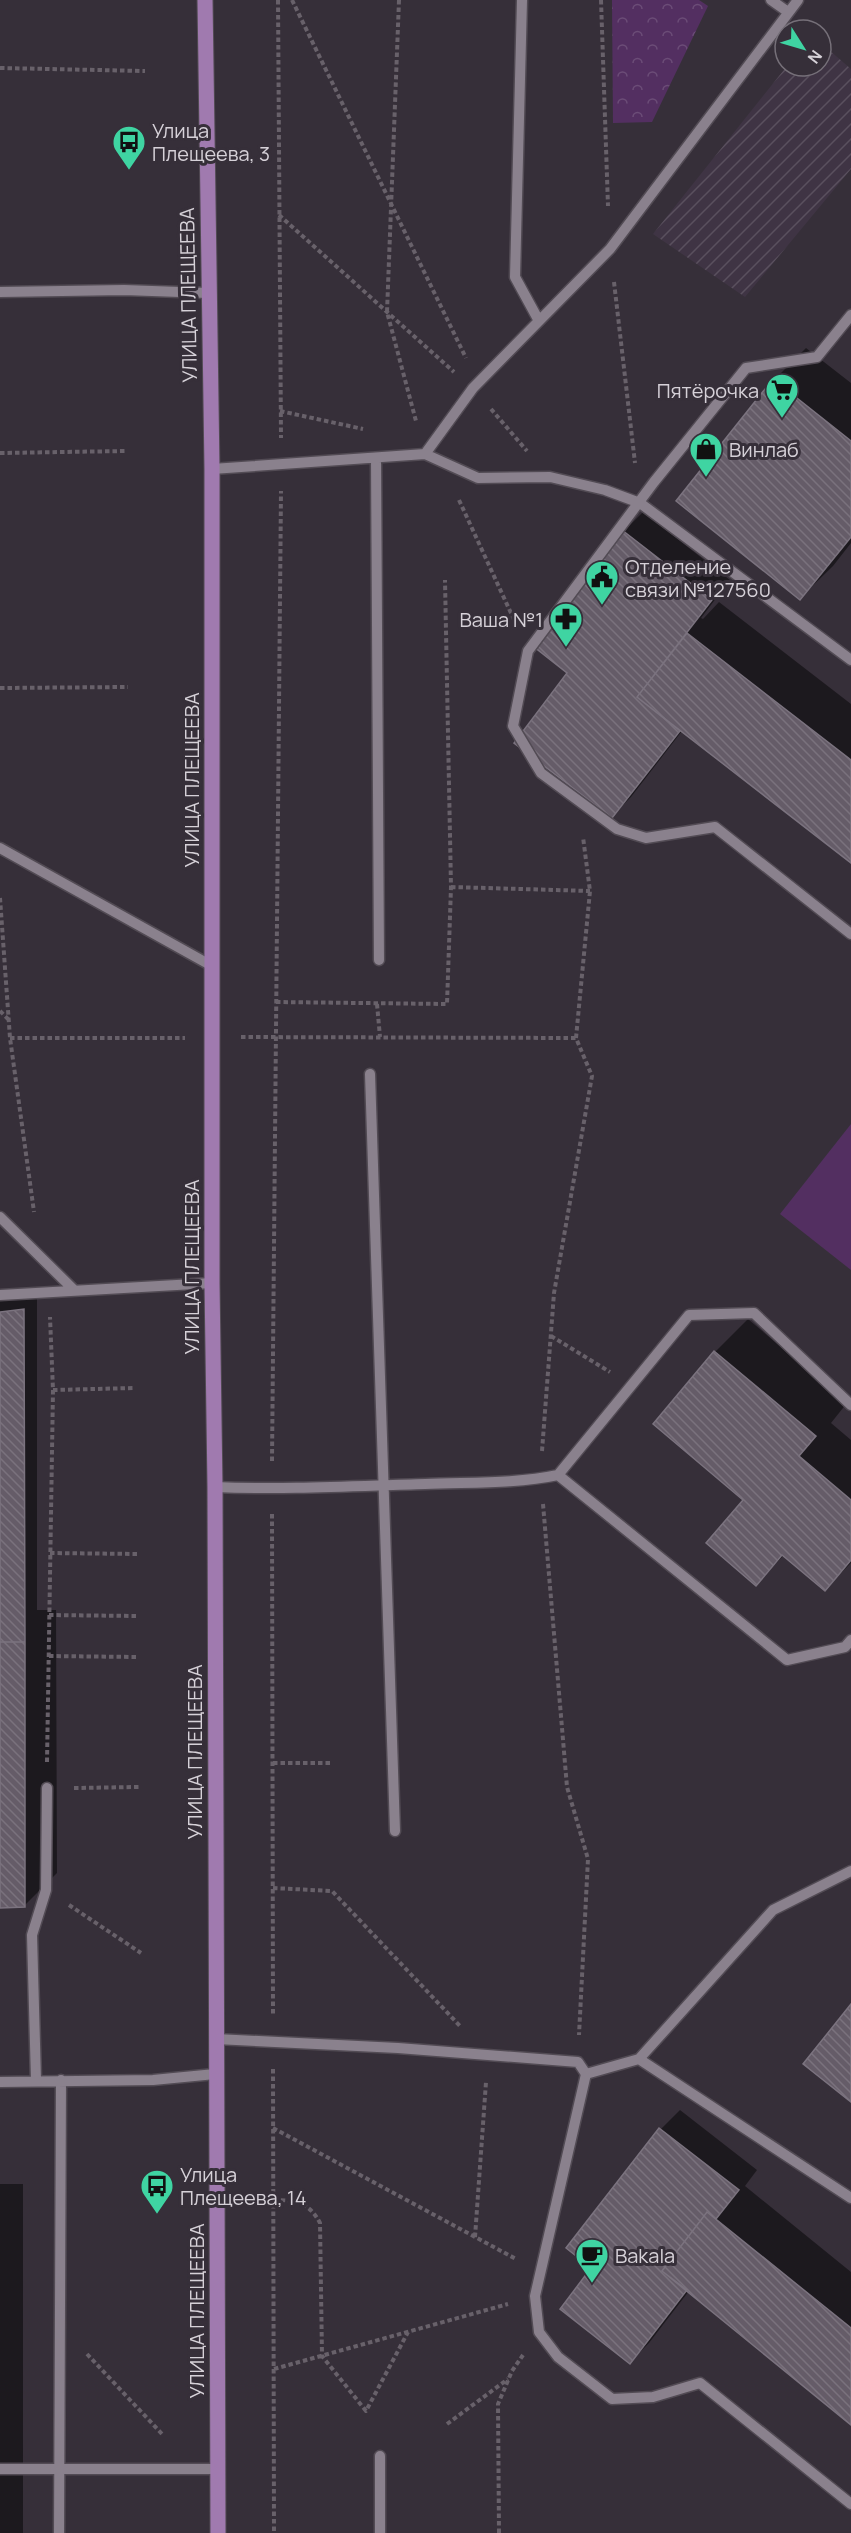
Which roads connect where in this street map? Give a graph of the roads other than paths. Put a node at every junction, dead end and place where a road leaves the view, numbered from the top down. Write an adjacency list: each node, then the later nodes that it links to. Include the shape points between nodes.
1 (204, 0): 7 (main road, УЛИЦА ПЛЕЩЕЕВА)
2 (522, 0): 9 (lane, via 515,277)
3 (771, 0): 5 (lane)
4 (798, 0): 5 (lane)
5 (788, 12): 9 (lane, via 610,249)
6 (0, 292): 7 (lane)
7 (208, 293): 12 (main road, УЛИЦА ПЛЕЩЕЕВА)
8 (851, 315): 13 (lane, via 817,357 746,368)
9 (539, 321): 10 (lane, via 473,388)
10 (425, 454): 11 (lane); 13 (lane, via 478,478 550,477 605,490)
11 (376, 458): 12 (lane); 17 (lane)
12 (212, 469): 18 (main road, УЛИЦА ПЛЕЩЕЕВА)
13 (640, 504): 14 (lane); 16 (lane, via 528,651 513,726 541,773 617,829 646,838 715,827)
14 (849, 655)
15 (0, 849): 18 (lane)
16 (851, 934)
17 (379, 960)
18 (212, 966): 21 (main road, УЛИЦА ПЛЕЩЕЕВА)
19 (370, 1074): 26 (lane)
20 (0, 1217): 22 (lane)
21 (212, 1282): 22 (lane); 27 (main road, УЛИЦА ПЛЕЩЕЕВА)
22 (74, 1290): 23 (lane)
23 (0, 1294)
24 (851, 1404): 25 (lane, via 754,1313 689,1315)
25 (558, 1475): 26 (lane); 28 (lane, via 787,1660 845,1647)
26 (383, 1485): 27 (lane); 30 (lane)
27 (215, 1487): 32 (main road, УЛИЦА ПЛЕЩЕЕВА)
28 (851, 1640)
29 (47, 1788): 36 (lane, via 46,1890 32,1935)
30 (395, 1831)
31 (851, 1871): 33 (lane, via 773,1910)
32 (216, 2038): 34 (main road, УЛИЦА ПЛЕЩЕЕВА); 35 (lane, via 578,2062)
33 (639, 2059): 35 (lane); 39 (lane)
34 (215, 2074): 37 (lane, via 153,2080); 43 (main road, УЛИЦА ПЛЕЩЕЕВА)
35 (586, 2074): 44 (lane, via 535,2296 539,2332 558,2357 612,2399 653,2397 700,2383)
36 (36, 2080): 37 (lane); 38 (lane)
37 (62, 2080): 42 (lane)
38 (0, 2082)
39 (851, 2198)
40 (380, 2456): 47 (lane)
41 (0, 2469): 42 (lane)
42 (59, 2469): 43 (lane); 45 (lane)
43 (218, 2469): 46 (main road, УЛИЦА ПЛЕЩЕЕВА)
44 (851, 2504)
45 (59, 2533)
46 (218, 2533)
47 (380, 2533)

